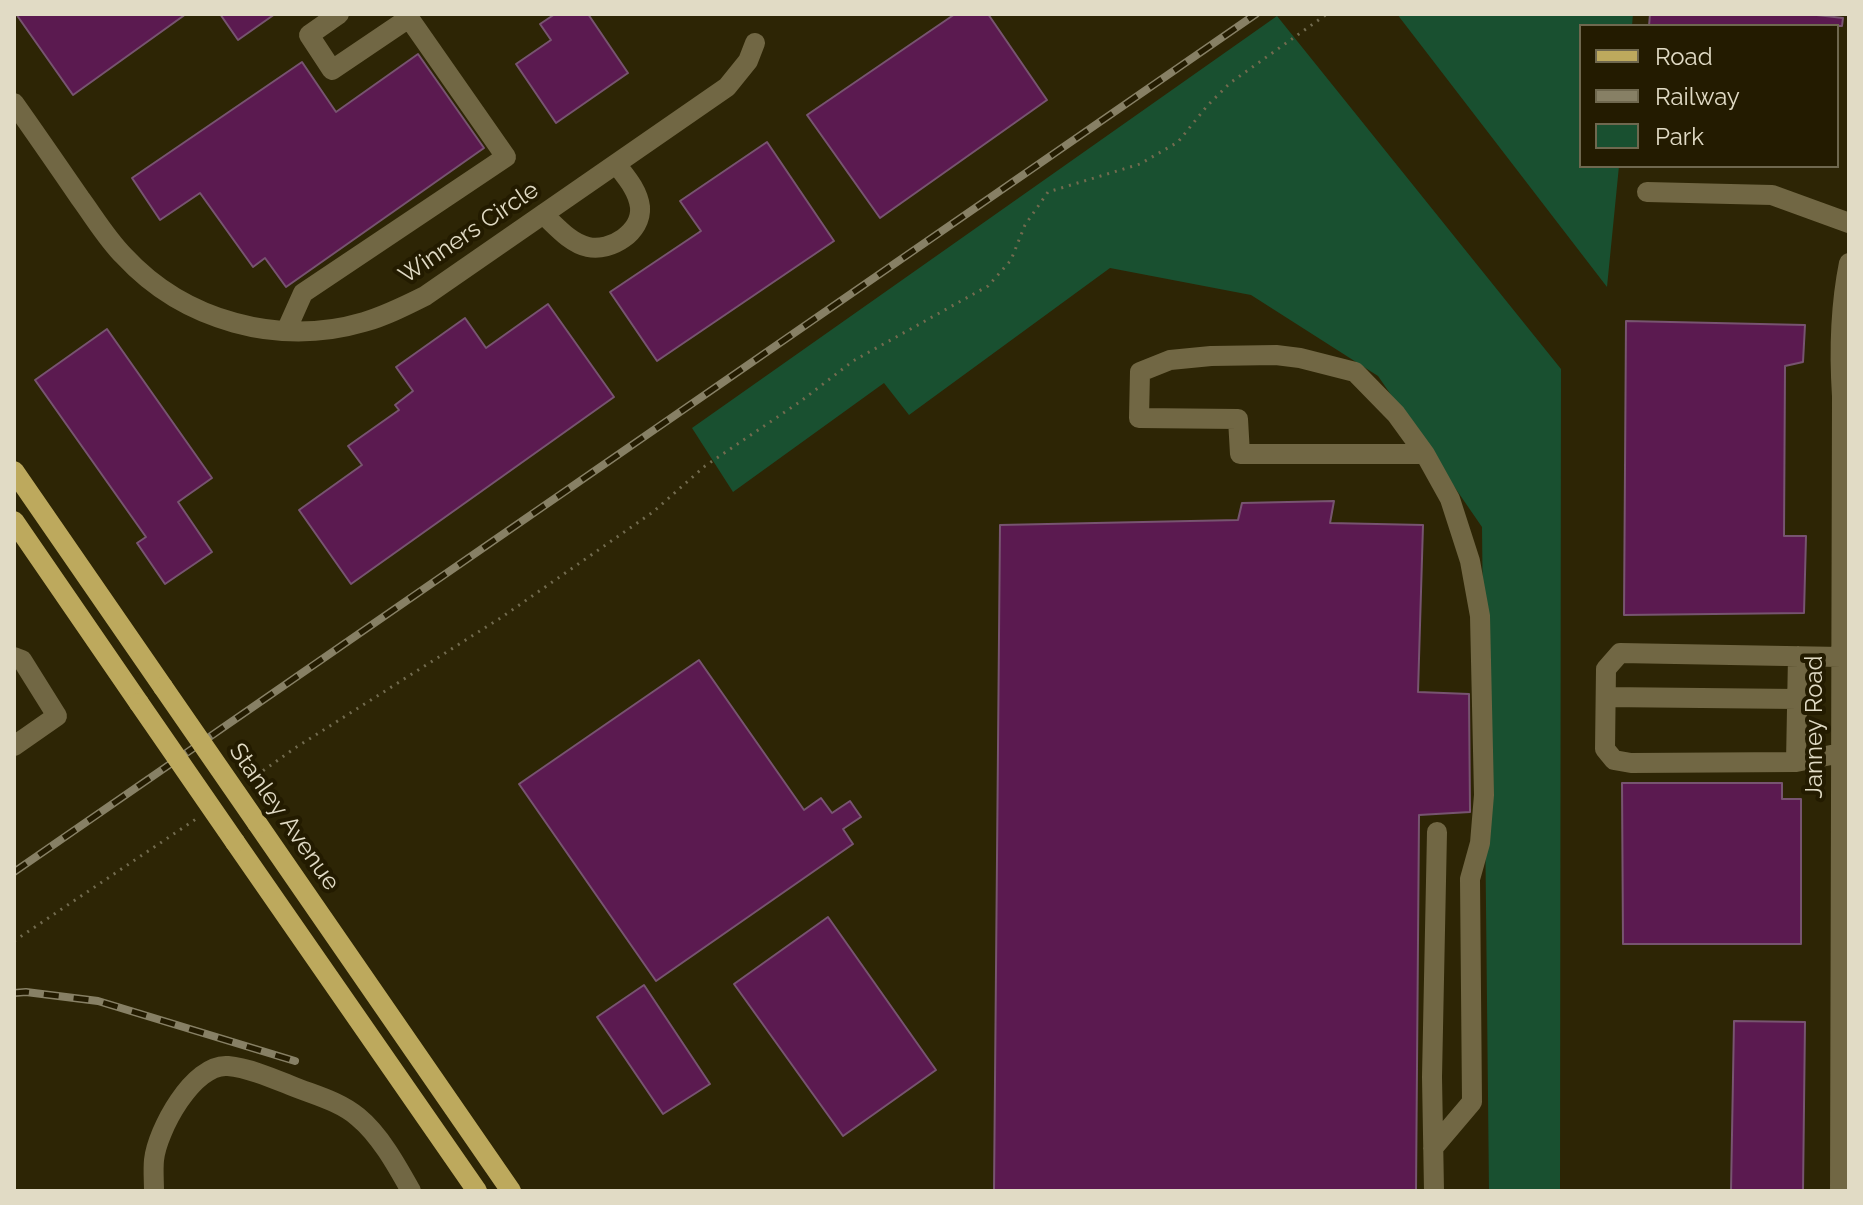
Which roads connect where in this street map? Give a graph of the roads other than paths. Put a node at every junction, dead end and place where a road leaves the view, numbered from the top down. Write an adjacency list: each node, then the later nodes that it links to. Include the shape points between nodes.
1 (339, 14): 9 (street, via 309,35 332,70 409,18 506,157 303,293)
2 (755, 43): 4 (street, Winners Circle, via 727,87)
3 (14, 103): 9 (street, Winners Circle, via 108,238 140,272 165,291 224,320)
4 (616, 164): 6 (street, Winners Circle); 6 (street, via 636,192 640,210 631,234 613,245 589,248 569,239)
5 (1647, 192): 7 (street, via 1772,195)
6 (543, 214): 9 (street, Winners Circle, via 395,311 363,323)
7 (1849, 223)
8 (1849, 263): 10 (street, Janney Road)
9 (286, 331)
10 (1844, 331): 13 (street, Janney Road)
11 (1425, 454): 11 (street, via 1355,372 1276,355 1170,360 1140,372 1139,418 1238,419 1240,454); 25 (street, via 1454,511 1480,616 1484,795 1470,879 1472,1102)
12 (14, 471): 29 (main road, Stanley Avenue, bridge)
13 (1845, 471): 17 (street, Janney Road)
14 (14, 521): 28 (main road, bridge)
15 (1798, 656): 17 (street); 19 (street, via 1620,653 1606,669); 20 (street)
16 (14, 657): 21 (street, via 22,660 57,716)
17 (1841, 657): 18 (street, Janney Road)
18 (1845, 682): 22 (street, Janney Road)
19 (1606, 697): 20 (street); 23 (street, via 1605,749 1614,760)
20 (1797, 699): 23 (street)
21 (14, 746)
22 (1841, 753): 23 (street); 31 (street, Janney Road)
23 (1796, 762)
24 (1437, 832): 25 (street)
25 (1433, 1148): 30 (street)
26 (154, 1191): 27 (street, via 154,1158 165,1126 188,1087 226,1065 345,1107 373,1132)
27 (411, 1191)
28 (477, 1191)
29 (511, 1191)
30 (1434, 1191)
31 (1840, 1191)

